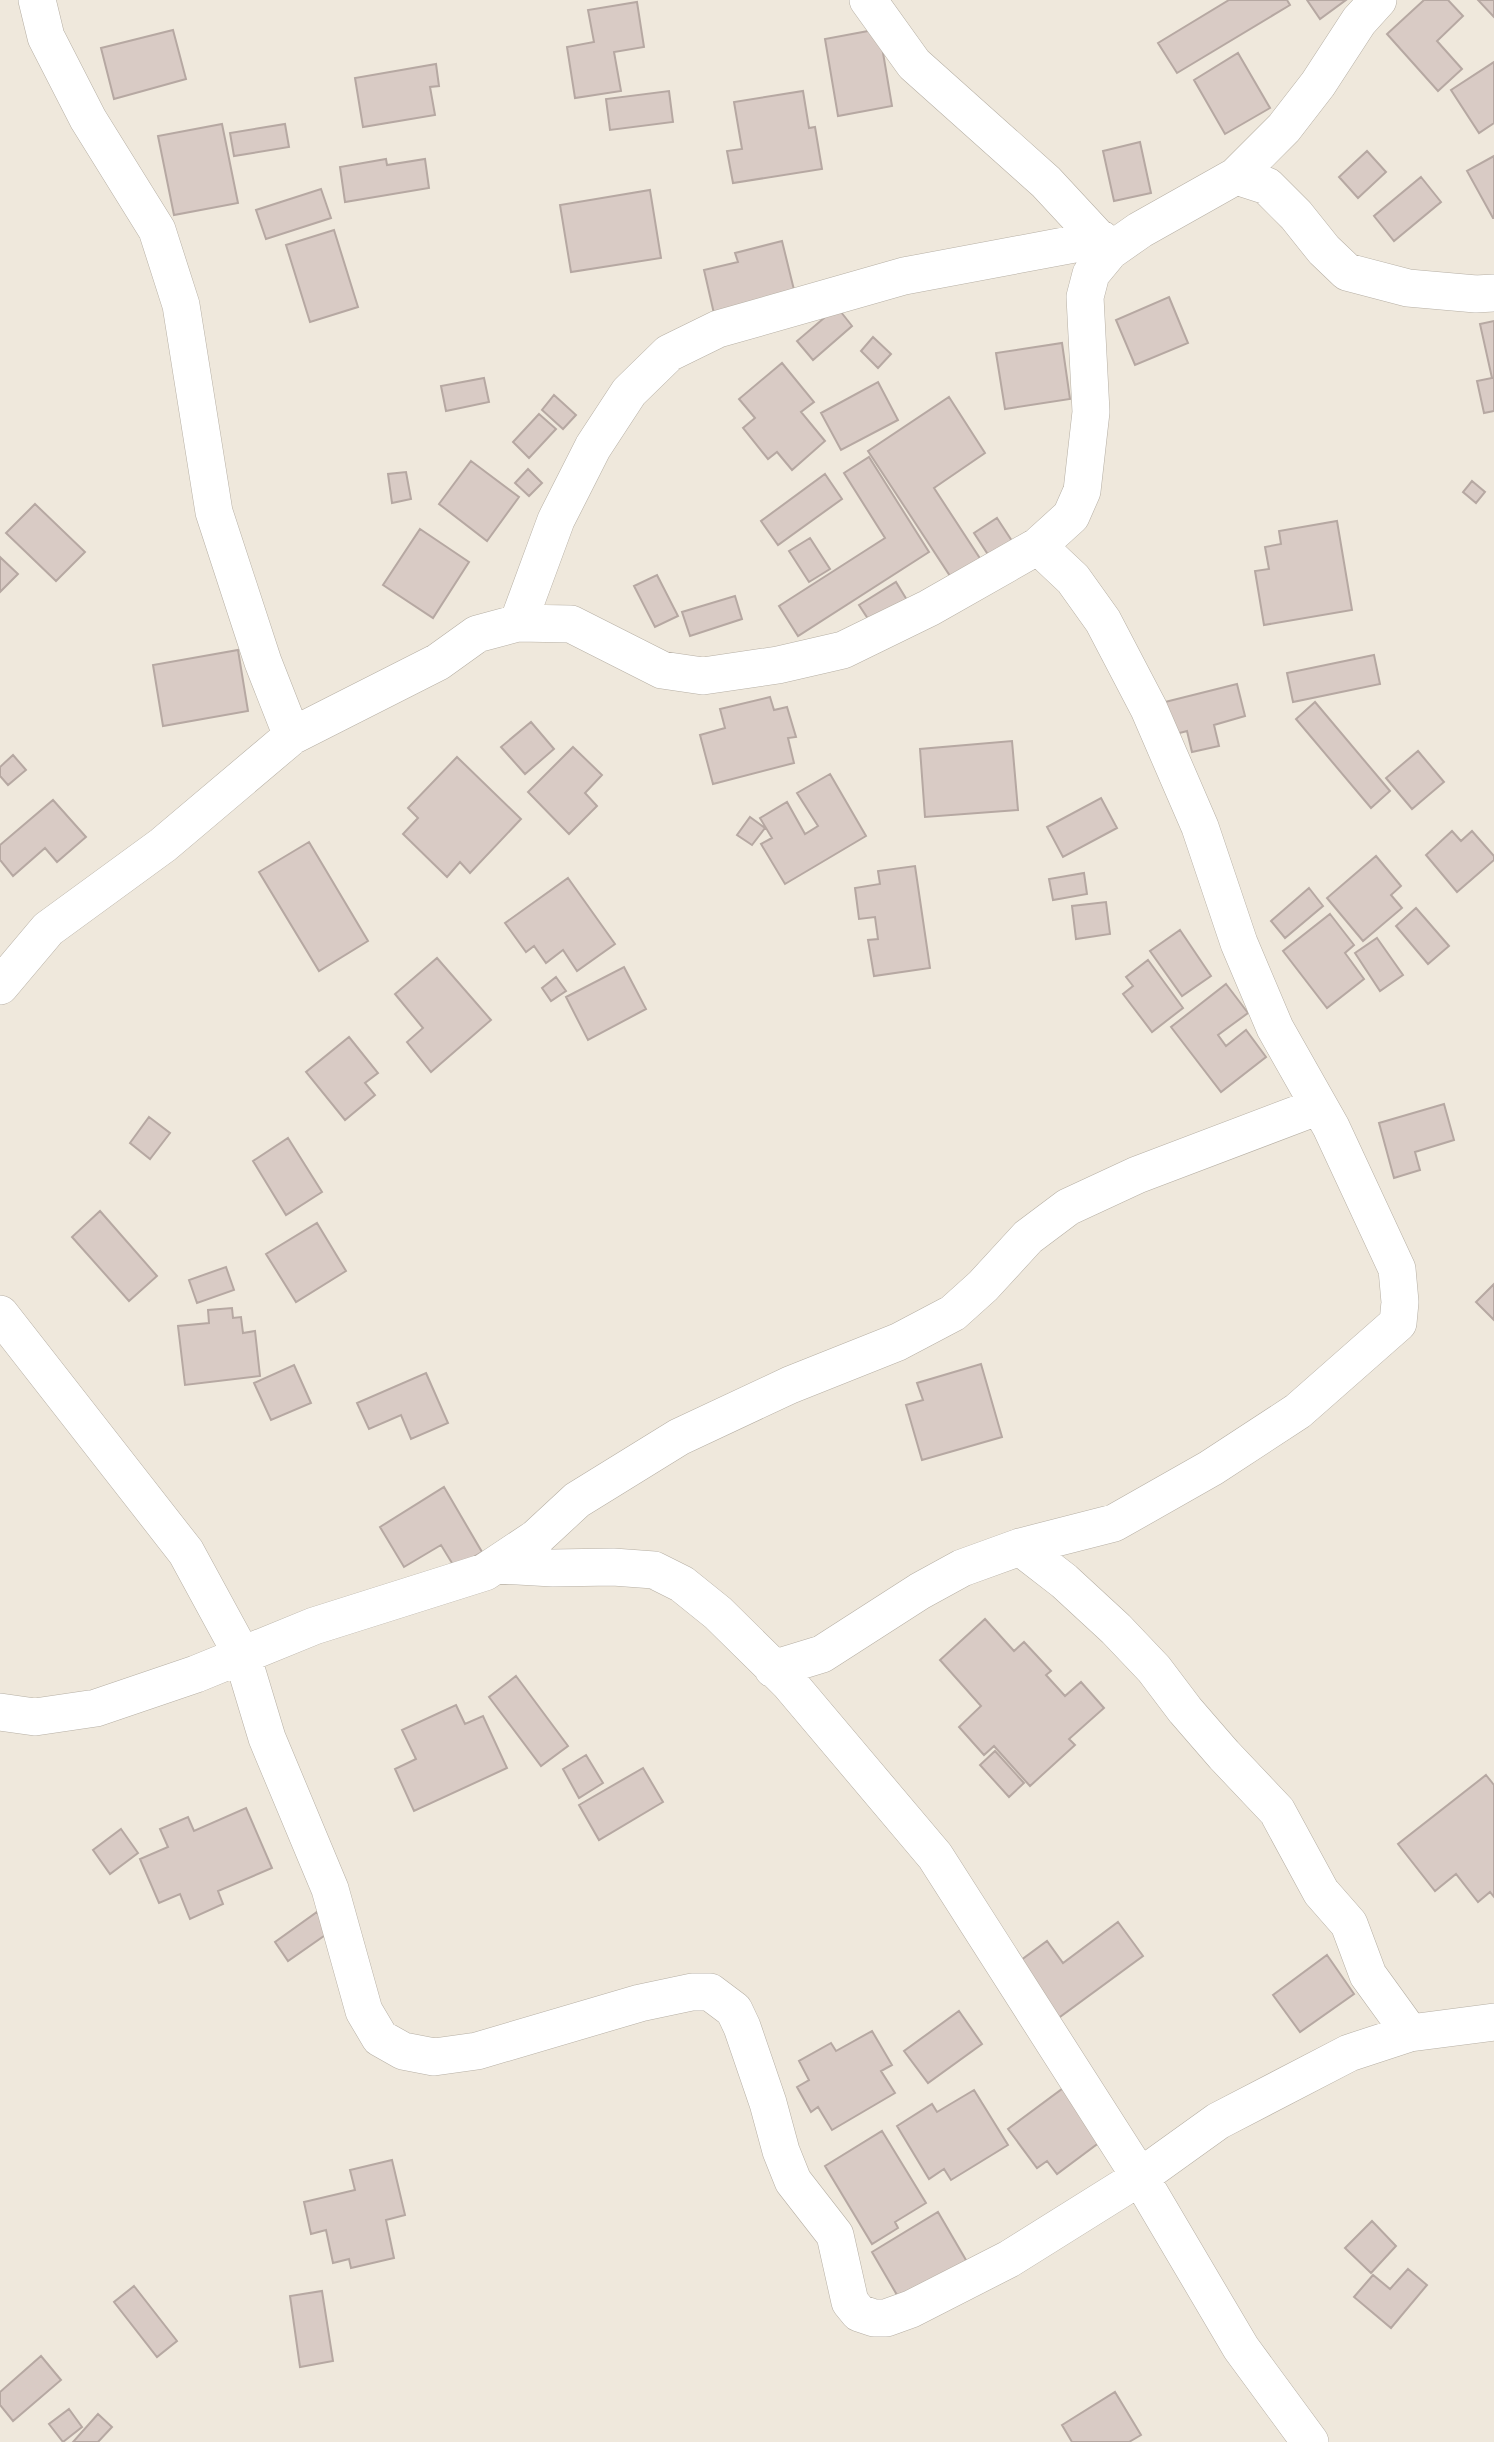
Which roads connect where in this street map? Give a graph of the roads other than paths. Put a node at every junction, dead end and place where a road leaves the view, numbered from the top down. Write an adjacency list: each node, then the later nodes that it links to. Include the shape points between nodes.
1 (37, 0): 9 (street, via 46,37 88,119 157,230 181,305 214,512)
2 (868, 0): 5 (street, via 914,64 1046,182)
3 (1378, 0): 4 (street, via 1284,128)
4 (1236, 176): 5 (street); 6 (street, via 1267,186 1347,272 1408,288)
5 (1105, 245): 7 (street, via 1085,297 1091,412 1082,491 1071,516); 8 (street, via 904,276 718,329 669,353 629,392 593,447 556,520)
6 (1494, 293)
7 (1038, 546): 8 (street, via 843,650 778,665 703,676 662,670 571,624); 11 (street, via 1073,579 1103,621 1149,709 1200,827 1275,1028)
8 (518, 623): 9 (street, via 477,634 438,662)
9 (292, 736): 10 (street, via 163,845 48,929)
10 (0, 986)
11 (1319, 1105): 13 (street, via 1397,1269 1398,1323 1298,1411 1211,1468 1114,1523); 14 (street, via 1137,1175 1068,1207 1028,1237 953,1313 898,1342 790,1385 679,1437 577,1500 536,1538)
12 (0, 1314): 15 (street, via 186,1552)
13 (1020, 1547): 16 (street, via 961,1568 822,1654); 19 (street, via 1116,1629 1277,1811 1321,1892 1349,1924 1368,1975)
14 (497, 1564): 15 (street, via 485,1572 314,1626); 16 (street, via 654,1570 682,1584)
15 (242, 1655): 17 (street, via 96,1708 35,1717); 20 (street, via 267,1738 330,1889 364,2011 380,2038 392,2045 433,2057 477,2051 640,2003 710,1992 734,2010 742,2027 793,2181 835,2235 850,2302 859,2313 874,2318 911,2309 1009,2259)
16 (773, 1669): 20 (street, via 935,1856)
17 (0, 1712)
18 (1494, 2022): 19 (street)
19 (1410, 2033): 20 (street, via 1349,2053 1218,2121)
20 (1140, 2177): 21 (street, via 1241,2348)
21 (1310, 2442)

